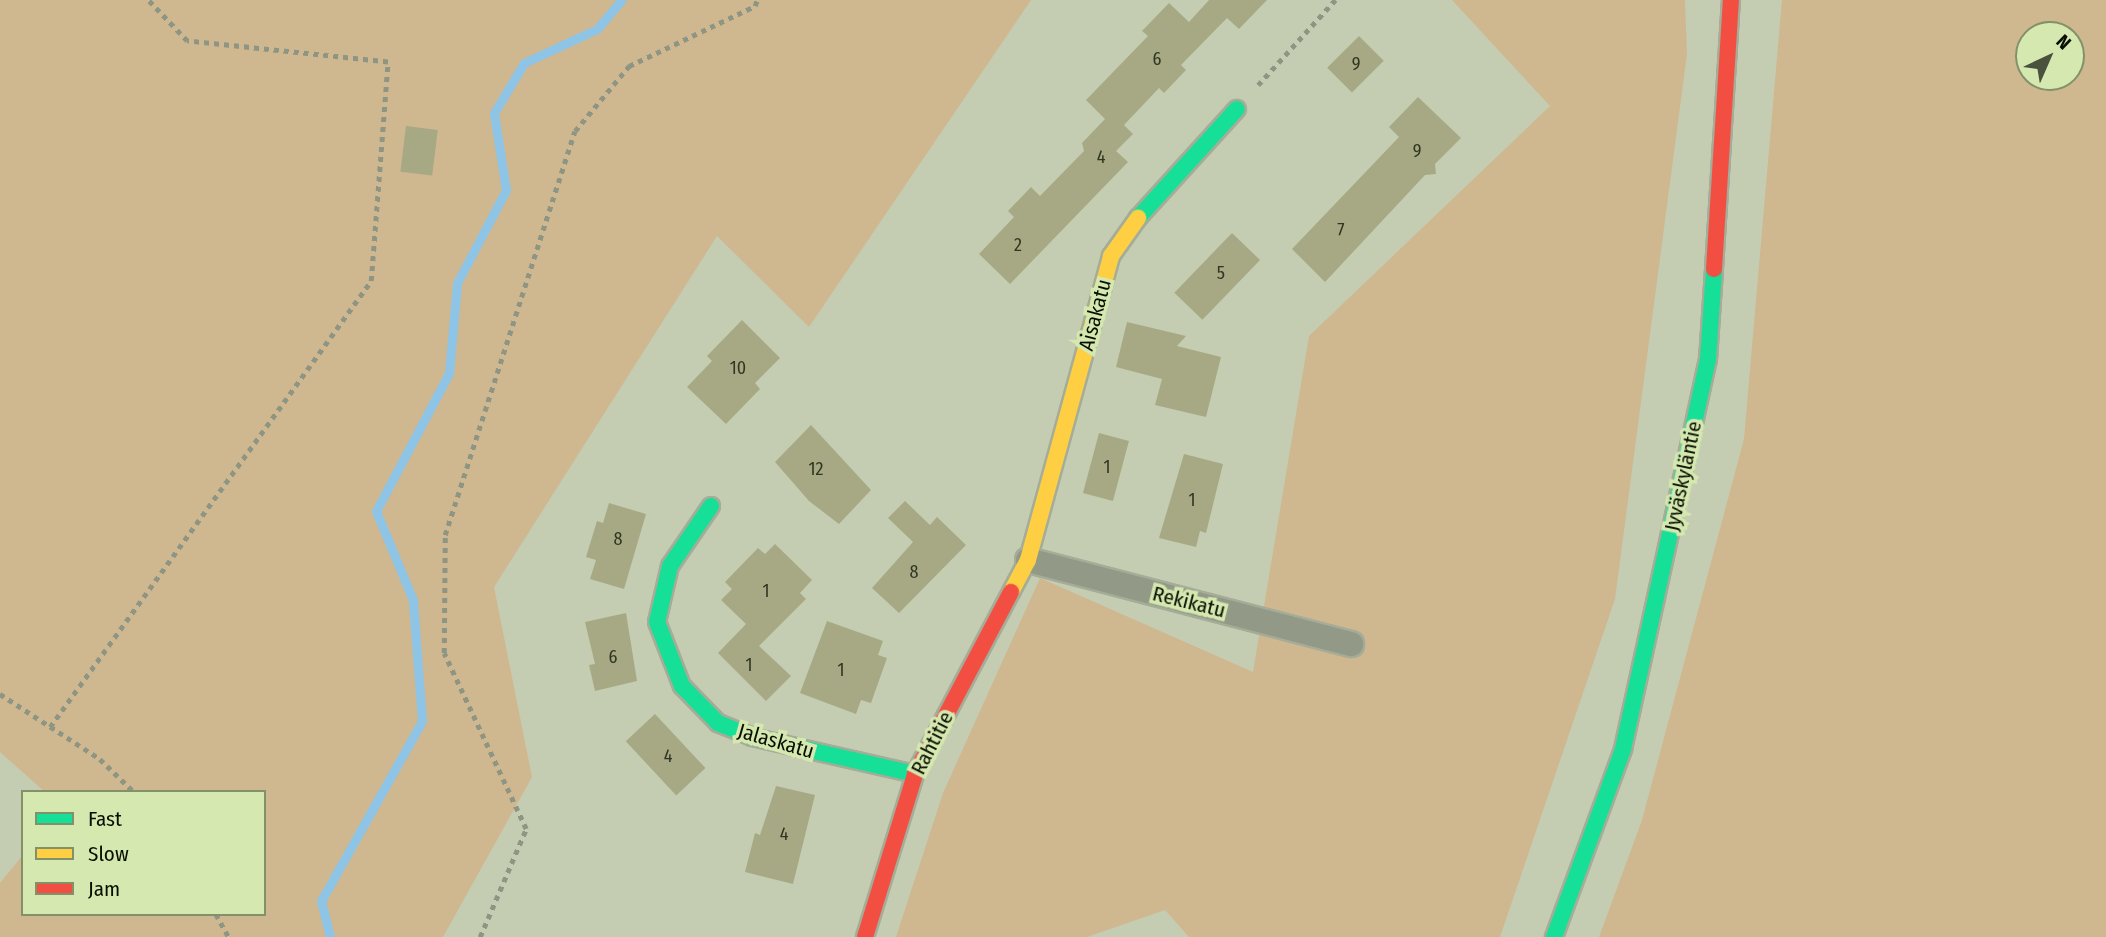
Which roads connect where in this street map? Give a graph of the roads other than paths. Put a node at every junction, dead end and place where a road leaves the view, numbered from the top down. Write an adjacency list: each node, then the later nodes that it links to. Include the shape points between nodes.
1 (1731, 0): 8 (main road, Jyväskyläntie, via 1708,360 1623,749)
2 (1237, 109): 4 (main road, Aisakatu, via 1151,201 1111,256)
3 (711, 506): 6 (main road, Jalaskatu, via 670,566 657,622 682,686 718,723 752,737)
4 (1028, 561): 5 (street, Rekikatu); 6 (main road, Rahtitie)
5 (1351, 644)
6 (915, 774): 7 (main road, Rahtitie)
7 (865, 937)
8 (1554, 937)

